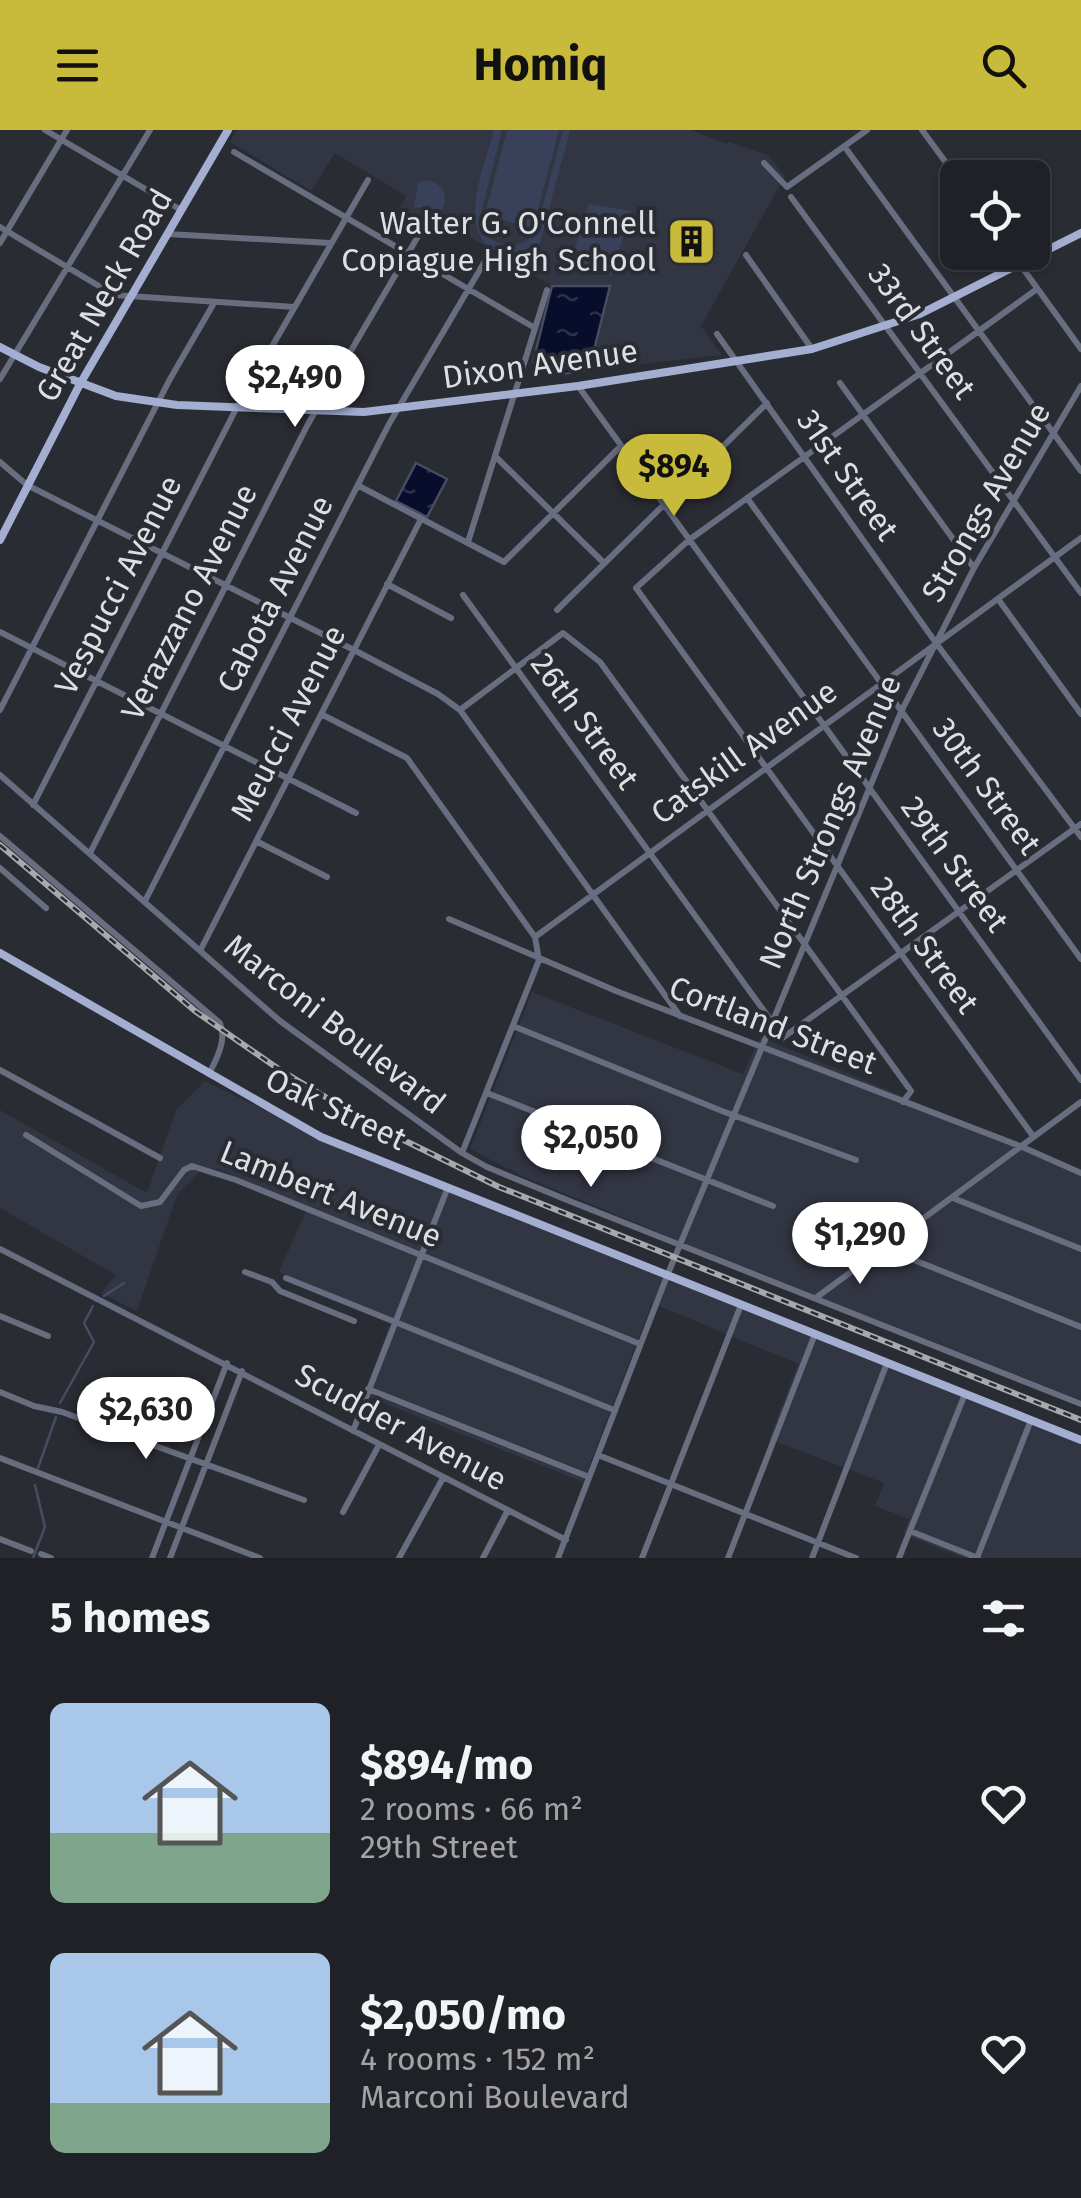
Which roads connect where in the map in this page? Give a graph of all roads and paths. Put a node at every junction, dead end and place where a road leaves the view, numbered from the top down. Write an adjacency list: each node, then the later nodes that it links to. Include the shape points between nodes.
1 (45, 130): 7 (street)
2 (67, 130): 7 (street)
3 (150, 130): 12 (street)
4 (228, 130): 15 (main road, Great Neck Road)
5 (866, 130): 11 (street, via 787,188)
6 (922, 130): 10 (street)
7 (62, 140): 12 (street); 18 (street)
8 (847, 150): 33 (street)
9 (234, 152): 16 (street)
10 (944, 160)
11 (764, 163)
12 (122, 176): 15 (street); 27 (street)
13 (368, 180): 16 (street, Vespucci Avenue)
14 (792, 196): 37 (street, 33rd Street)
15 (181, 210): 20 (main road, Great Neck Road)
16 (346, 218): 22 (street, Vespucci Avenue); 24 (street)
17 (428, 221): 24 (street, Verazzano Avenue)
18 (4, 230): 21 (street); 27 (street)
19 (1081, 233): 23 (main road, Dixon Avenue)
20 (166, 234): 22 (street); 34 (main road, Great Neck Road)
21 (0, 243)
22 (331, 243): 36 (street, Vespucci Avenue)
23 (1050, 248)
24 (410, 254): 30 (street); 57 (street, Verazzano Avenue)
25 (746, 255): 42 (street)
26 (485, 261): 30 (street, Cabota Avenue)
27 (68, 268): 34 (street, via 114,296); 44 (street)
28 (1005, 270): 33 (main road, Dixon Avenue)
29 (1024, 270): 31 (street)
30 (470, 289): 38 (street); 55 (street, Cabota Avenue)
31 (1037, 289): 39 (street); 43 (street)
32 (547, 290): 38 (street)
33 (954, 296): 37 (main road, Dixon Avenue); 39 (street)
34 (129, 297): 35 (street); 49 (main road, Great Neck Road)
35 (214, 303): 36 (street); 53 (street)
36 (294, 306): 56 (street, Vespucci Avenue)
37 (887, 326): 42 (main road, Dixon Avenue); 46 (street, 33rd Street)
38 (535, 328): 52 (street)
39 (978, 330): 46 (street); 59 (street)
40 (717, 334): 45 (street, 31st Street)
41 (0, 348): 44 (main road, Dixon Avenue)
42 (812, 348): 45 (main road, Dixon Avenue)
43 (1081, 349)
44 (16, 357): 47 (street); 49 (main road, Dixon Avenue)
45 (736, 360): 50 (main road, Dixon Avenue); 54 (street, 31st Street)
46 (921, 373): 58 (street); 68 (street, 33rd Street)
47 (0, 378)
48 (840, 382): 58 (street)
49 (80, 384): 53 (main road, Dixon Avenue); 65 (main road, Great Neck Road)
50 (578, 386): 52 (main road, Dixon Avenue); 60 (street, 29th Street)
51 (1081, 386): 59 (street, Strongs Avenue)
52 (516, 394): 55 (main road, Dixon Avenue); 62 (street)
53 (158, 403): 56 (main road, Dixon Avenue); 72 (street)
54 (766, 403): 61 (street, 31st Street); 69 (street)
55 (401, 408): 57 (main road, Dixon Avenue); 66 (street, Cabota Avenue)
56 (236, 409): 57 (main road, Dixon Avenue); 77 (street, Vespucci Avenue)
57 (317, 413): 82 (street, Verazzano Avenue)
58 (863, 415): 61 (street); 80 (street)
59 (1053, 433): 64 (street); 68 (street, Strongs Avenue)
60 (621, 446): 69 (street, 29th Street); 70 (street)
61 (805, 456): 67 (street); 90 (street, 31st Street)
62 (497, 458): 70 (street); 76 (street)
63 (0, 462): 65 (street)
64 (1081, 471)
65 (27, 484): 72 (street); 74 (main road, Great Neck Road)
66 (359, 486): 71 (street); 87 (street, Cabota Avenue)
67 (747, 498): 75 (street); 95 (street, 30th Street)
68 (1014, 500): 78 (street, 33rd Street); 80 (street, Strongs Avenue)
69 (664, 504): 75 (street, 29th Street); 79 (street)
70 (553, 513): 76 (street, via 504,562); 79 (street)
71 (420, 519): 76 (street); 81 (street, Meucci Avenue)
72 (99, 521): 77 (street); 91 (street)
73 (1081, 538): 78 (street, Catskill Avenue)
74 (0, 540)
75 (689, 540): 102 (street, 29th Street); 104 (street, 28th Street, via 636,588)
76 (468, 542)
77 (164, 554): 82 (street); 94 (street, Vespucci Avenue)
78 (1055, 557): 83 (street, 33rd Street); 85 (street, Catskill Avenue)
79 (604, 562): 86 (street)
80 (974, 568): 90 (street, Strongs Avenue)
81 (387, 584): 88 (street); 92 (street, Meucci Avenue)
82 (225, 586): 87 (street); 98 (street, Verazzano Avenue)
83 (1081, 593)
84 (463, 595): 93 (street, 26th Street)
85 (998, 599): 90 (street, Catskill Avenue); 101 (street)
86 (557, 610)
87 (290, 618): 92 (street); 103 (street, Cabota Avenue)
88 (451, 618)
89 (0, 632): 91 (street)
90 (936, 643): 95 (street, Catskill Avenue); 99 (street, North Strongs Avenue); 111 (street, 31st Street)
91 (31, 648): 94 (street); 96 (street)
92 (354, 650): 97 (street); 100 (street, Meucci Avenue)
93 (517, 668): 97 (street); 109 (street, via 564,634 600,662); 115 (street, 26th Street)
94 (97, 680): 98 (street); 108 (street, Vespucci Avenue)
95 (881, 684): 99 (street, 30th Street); 102 (street, Catskill Avenue)
96 (0, 710)
97 (460, 710): 121 (street)
98 (160, 712): 103 (street); 116 (street, Verazzano Avenue)
99 (901, 712): 107 (street, North Strongs Avenue); 119 (street, 30th Street)
100 (321, 714): 106 (street, Meucci Avenue); 126 (street, via 407,758)
101 (1081, 714)
102 (824, 725): 104 (street, Catskill Avenue); 107 (street, 29th Street)
103 (224, 745): 106 (street); 122 (street, Cabota Avenue)
104 (766, 767): 109 (street, Catskill Avenue); 117 (street, 28th Street)
105 (0, 775): 108 (street, Marconi Boulevard)
106 (288, 778): 110 (street); 114 (street, Meucci Avenue)
107 (870, 789): 117 (street, North Strongs Avenue); 124 (street, 29th Street)
108 (34, 805): 116 (street, Marconi Boulevard)
109 (708, 809): 115 (street, Catskill Avenue); 127 (street)
110 (356, 814)
111 (1078, 826): 113 (street, 31st Street); 119 (street)
112 (0, 836): 140 (street, via 220,1023 220,1052)
113 (1081, 837)
114 (256, 841): 120 (street); 128 (street, Meucci Avenue)
115 (649, 852): 121 (street, Catskill Avenue); 135 (street, 26th Street)
116 (90, 853): 122 (street, Marconi Boulevard)
117 (836, 866): 127 (street, North Strongs Avenue); 130 (street, 28th Street)
118 (0, 868): 123 (street)
119 (1017, 870): 124 (street); 131 (street, 30th Street)
120 (326, 877)
121 (592, 893): 126 (street, Catskill Avenue); 134 (street)
122 (145, 901): 128 (street, Marconi Boulevard)
123 (46, 908)
124 (960, 912): 130 (street); 141 (street, 29th Street)
125 (449, 919): 132 (street, Cortland Street)
126 (535, 936): 132 (street)
127 (804, 948): 133 (street); 135 (street, North Strongs Avenue)
128 (200, 950): 149 (street, Marconi Boulevard, via 319,1051)
129 (0, 953): 140 (main road, Oak Street)
130 (902, 955): 133 (street); 147 (street, 28th Street)
131 (1081, 959)
132 (539, 960): 134 (street, Cortland Street); 136 (street)
133 (841, 996): 137 (street, via 781,1039); 143 (street, via 910,1091)
134 (680, 1016): 138 (street, Cortland Street)
135 (772, 1022): 137 (street, North Strongs Avenue)
136 (513, 1026): 142 (street); 145 (street)
137 (767, 1034): 138 (street, North Strongs Avenue)
138 (761, 1046): 143 (street, Cortland Street); 145 (street, North Strongs Avenue)
139 (0, 1070): 150 (street)
140 (209, 1075): 154 (main road, Oak Street, via 322,1137)
141 (1081, 1080)
142 (487, 1093): 149 (street); 153 (street)
143 (905, 1099): 148 (street, Cortland Street)
144 (1081, 1102): 147 (street)
145 (733, 1114): 151 (street); 153 (street, North Strongs Avenue)
146 (26, 1135): 161 (street, Lambert Avenue, via 141,1206 160,1202 192,1166)
147 (1033, 1136): 148 (street)
148 (1020, 1146): 152 (street, Cortland Street); 155 (street)
149 (462, 1153): 157 (street, Marconi Boulevard)
150 (160, 1158)
151 (856, 1160)
152 (1081, 1174)
153 (706, 1179): 156 (street); 157 (street, North Strongs Avenue)
154 (448, 1187): 161 (street); 163 (main road, Oak Street)
155 (954, 1198): 158 (street); 160 (street)
156 (773, 1206)
157 (681, 1245): 163 (street, North Strongs Avenue); 165 (street, Marconi Boulevard)
158 (883, 1247): 165 (street); 170 (street)
159 (0, 1248): 175 (street, Scudder Avenue)
160 (1081, 1249)
161 (422, 1256): 169 (street); 173 (street, Lambert Avenue)
162 (244, 1272): 168 (street)
163 (667, 1276): 166 (main road, Oak Street); 173 (street, North Strongs Avenue)
164 (286, 1278): 169 (street)
165 (816, 1298): 180 (street, Marconi Boulevard)
166 (741, 1305): 171 (main road, Oak Street); 192 (street)
167 (0, 1316): 172 (street)
168 (354, 1321)
169 (396, 1323): 177 (street); 181 (street)
170 (1081, 1327)
171 (815, 1334): 174 (main road, Oak Street); 196 (street)
172 (48, 1336)
173 (640, 1344): 181 (street, North Strongs Avenue)
174 (887, 1362): 179 (main road, Oak Street); 202 (street)
175 (227, 1363): 176 (street, Scudder Avenue); 188 (street)
176 (242, 1371): 183 (street, Scudder Avenue); 189 (street)
177 (368, 1389): 183 (street); 190 (street)
178 (0, 1392): 188 (street)
179 (965, 1394): 182 (main road, Oak Street); 199 (street)
180 (1081, 1404)
181 (614, 1410): 186 (street, North Strongs Avenue)
182 (1031, 1420): 184 (main road, Oak Street); 217 (street)
183 (354, 1431): 185 (street, Scudder Avenue)
184 (1081, 1440)
185 (380, 1445): 191 (street, Scudder Avenue); 194 (street)
186 (598, 1456): 190 (street, North Strongs Avenue); 192 (street)
187 (0, 1458): 197 (street)
188 (190, 1459): 189 (street); 197 (street)
189 (206, 1465): 193 (street); 198 (street)
190 (589, 1477): 201 (street, North Strongs Avenue)
191 (443, 1478): 195 (street, Scudder Avenue); 209 (street)
192 (672, 1485): 196 (street); 212 (street)
193 (304, 1500)
194 (343, 1512)
195 (506, 1512): 201 (street, Scudder Avenue); 210 (street)
196 (745, 1514): 202 (street); 213 (street)
197 (166, 1522): 198 (street); 206 (street)
198 (182, 1528): 207 (street); 208 (street)
199 (910, 1531): 216 (street); 217 (street)
200 (0, 1539): 203 (street)
201 (566, 1540): 211 (street, North Strongs Avenue)
202 (818, 1542): 214 (street); 215 (street)
203 (31, 1550)
204 (41, 1554): 205 (street)
205 (51, 1558)
206 (152, 1558)
207 (170, 1558)
208 (260, 1558)
209 (399, 1558)
210 (483, 1558)
211 (558, 1558)
212 (642, 1558)
213 (728, 1558)
214 (812, 1558)
215 (856, 1558)
216 (899, 1558)
217 (978, 1558)

